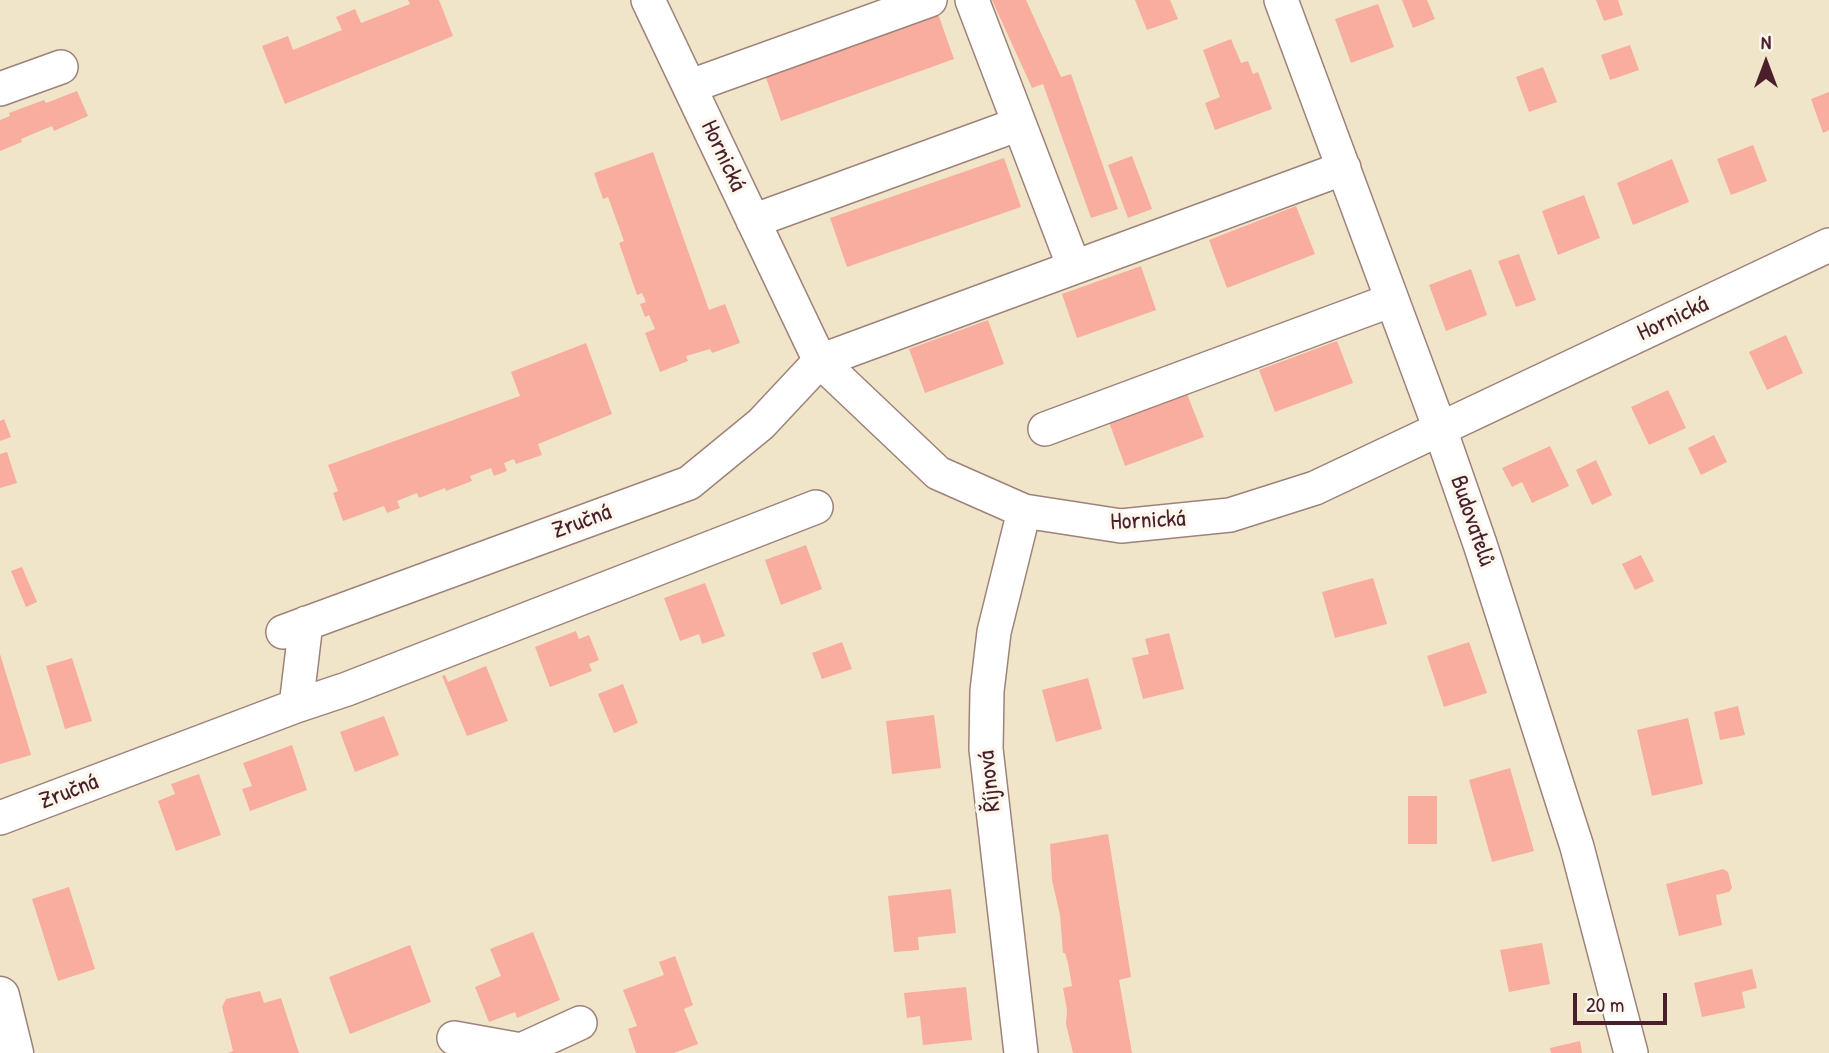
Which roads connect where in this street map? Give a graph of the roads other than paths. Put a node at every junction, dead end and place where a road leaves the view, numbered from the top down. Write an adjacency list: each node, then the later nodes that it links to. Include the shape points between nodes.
1 (648, 0): 6 (street, Hornická)
2 (930, 0): 6 (street)
3 (972, 0): 8 (street)
4 (1281, 0): 9 (street, Budovatelů)
5 (61, 67): 7 (street)
6 (691, 86): 10 (street, Hornická)
7 (0, 89)
8 (1019, 124): 10 (street); 12 (street)
9 (1344, 168): 12 (street); 13 (street, Budovatelů)
10 (753, 221): 14 (street, Hornická)
11 (1829, 245): 16 (street, Hornická)
12 (1074, 267): 14 (street)
13 (1392, 300): 15 (street); 16 (street, Budovatelů)
14 (820, 361): 18 (street, Hornická, via 939,473); 19 (street, Zručná, via 761,424 689,483 294,627)
15 (1045, 429)
16 (1440, 429): 18 (street, Hornická, via 1315,488 1230,515 1121,526); 27 (street, Budovatelů, via 1577,847)
17 (816, 508): 19 (street, Zručná)
18 (1024, 511): 26 (street, Říjnová, via 994,632 986,748)
19 (296, 706): 20 (street, Zručná)
20 (0, 818)
21 (0, 996): 25 (street)
22 (580, 1023): 24 (street)
23 (454, 1038): 24 (street)
24 (522, 1052)
25 (14, 1053)
26 (1021, 1053)
27 (1631, 1053)

